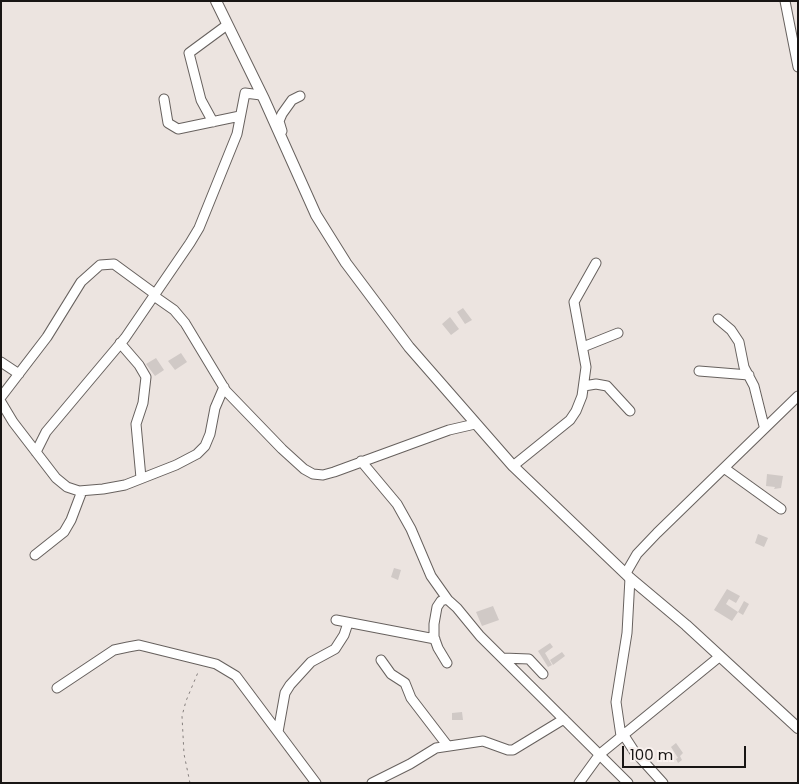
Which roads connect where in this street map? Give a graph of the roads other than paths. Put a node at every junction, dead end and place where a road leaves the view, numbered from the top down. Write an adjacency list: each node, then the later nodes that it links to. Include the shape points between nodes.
1 (216, 1): 3 (street)
2 (785, 1): 4 (street)
3 (227, 25): 5 (street); 9 (street, via 189,53 201,100)
4 (798, 67)
5 (261, 95): 8 (street, via 244,93); 10 (street)
6 (300, 96): 10 (street, via 287,106 279,121)
7 (164, 99): 9 (street, via 170,126 178,129)
8 (240, 116): 9 (street); 12 (street, via 237,134 199,228)
9 (213, 122)
10 (285, 145): 27 (street, via 316,215 346,264 409,347)
11 (596, 263): 16 (street, via 574,302)
12 (154, 295): 15 (street); 19 (street, via 114,264 100,265 81,282 47,337); 22 (street, via 185,323)
13 (718, 319): 20 (street, via 736,336)
14 (618, 333): 16 (street)
15 (120, 343): 29 (street, via 46,432); 33 (street, via 146,377 144,404 136,424)
16 (583, 347): 21 (street)
17 (1, 362): 19 (street)
18 (699, 371): 20 (street)
19 (19, 374): 24 (street)
20 (749, 375): 28 (street)
21 (584, 386): 26 (street, via 607,386); 31 (street, via 570,420)
22 (224, 387): 30 (street, via 282,449 313,474 323,475); 33 (street, via 204,446 197,454)
23 (798, 396): 28 (street)
24 (1, 397)
25 (1, 402): 29 (street)
26 (630, 411)
27 (475, 424): 30 (street); 31 (street)
28 (764, 426): 32 (street)
29 (36, 452): 34 (street, via 56,478 67,486)
30 (361, 461): 38 (street, via 397,504 431,576)
31 (513, 466): 37 (street)
32 (724, 468): 35 (street); 37 (street, via 636,554)
33 (140, 478): 34 (street, via 125,484)
34 (82, 490): 36 (street, via 64,532)
35 (781, 509)
36 (35, 554)
37 (628, 575): 42 (street); 51 (street, via 627,633 616,702)
38 (448, 600): 41 (street, via 443,599 437,607); 43 (street)
39 (336, 620): 40 (street)
40 (348, 623): 41 (street); 50 (street, via 335,649 311,662 290,685 285,693)
41 (435, 639): 45 (street)
42 (719, 657): 49 (street); 51 (street)
43 (502, 658): 46 (street, via 529,659); 48 (street)
44 (381, 660): 52 (street, via 391,674 405,683 414,703)
45 (447, 663)
46 (543, 674)
47 (57, 688): 50 (street, via 114,650 139,645 222,667 236,676)
48 (564, 719): 52 (street, via 513,750 483,741); 53 (street)
49 (798, 728)
50 (278, 732): 54 (street)
51 (622, 735): 53 (street); 58 (street)
52 (447, 745): 55 (street)
53 (600, 754): 56 (street); 57 (street)
54 (316, 783)
55 (372, 783)
56 (579, 783)
57 (628, 783)
58 (663, 783)

